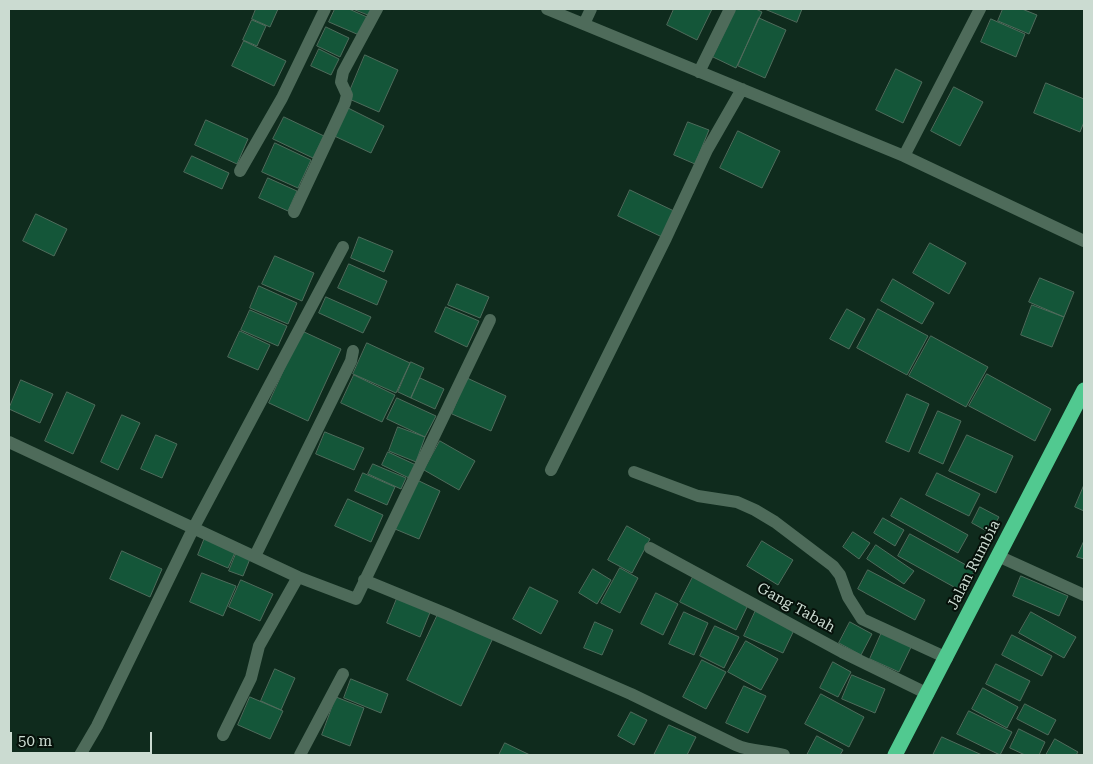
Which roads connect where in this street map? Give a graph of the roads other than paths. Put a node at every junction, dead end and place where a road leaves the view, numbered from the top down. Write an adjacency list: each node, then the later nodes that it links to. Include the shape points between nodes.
1 (326, 9): 11 (street, via 282,98)
2 (377, 9): 12 (street, via 343,72 341,82 347,94 345,103)
3 (547, 9): 7 (street)
4 (591, 9): 7 (street)
5 (730, 9): 8 (street)
6 (980, 9): 10 (street)
7 (584, 24): 8 (street)
8 (699, 72): 9 (street)
9 (742, 89): 10 (street); 19 (street, via 707,150)
10 (904, 156): 13 (street)
11 (240, 171)
12 (294, 212)
13 (1084, 242)
14 (343, 248): 21 (street)
15 (490, 320): 26 (street)
16 (353, 352): 23 (street)
17 (1084, 390): 24 (highway, Jalan Rumbia)
18 (9, 442): 21 (street)
19 (552, 470)
20 (634, 472): 28 (street, via 698,496 737,502 755,510 833,566 862,620)
21 (193, 529): 23 (street); 32 (street)
22 (650, 548): 30 (street, Gang Tabah, via 842,652)
23 (255, 556): 25 (street)
24 (998, 556): 27 (street); 28 (highway, Jalan Rumbia)
25 (298, 576): 26 (street, via 356,599); 31 (street, via 259,646 250,678)
26 (364, 580): 34 (street, via 631,694 746,750)
27 (1084, 594)
28 (947, 658): 30 (highway, Jalan Rumbia)
29 (343, 674): 33 (street)
30 (928, 694): 35 (highway, Jalan Rumbia)
31 (223, 735)
32 (80, 755)
33 (300, 755)
34 (784, 755)
35 (895, 755)

